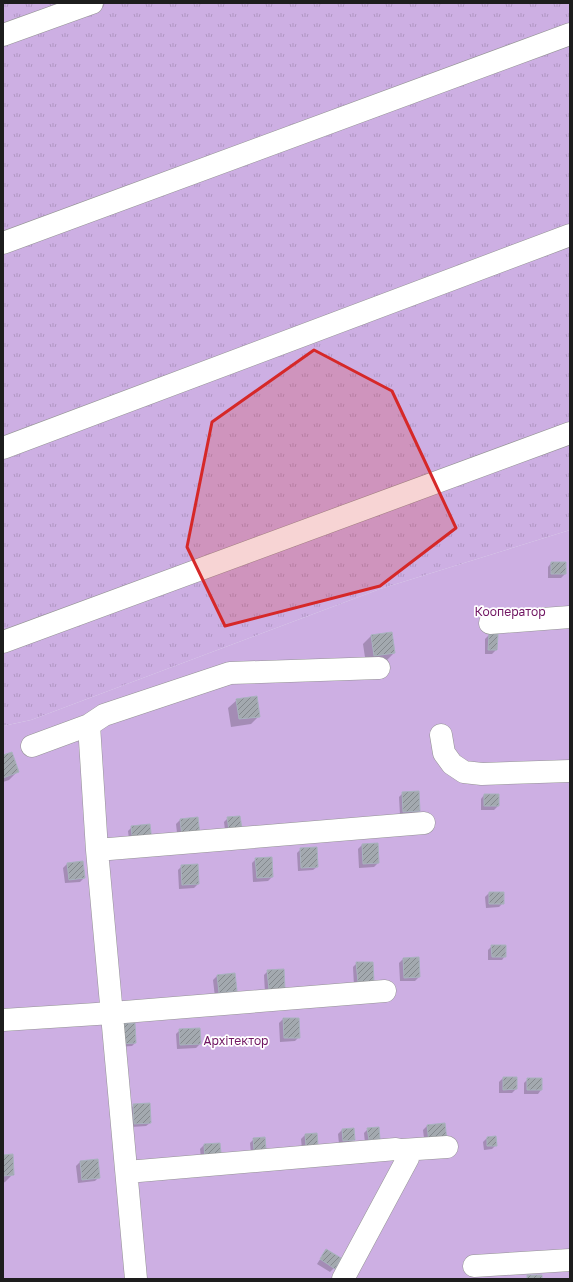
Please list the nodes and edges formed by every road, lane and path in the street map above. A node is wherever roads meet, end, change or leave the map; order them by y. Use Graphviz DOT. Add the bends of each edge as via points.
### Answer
graph roads {
  1 [pos="92,3"];
  2 [pos="570,34"];
  3 [pos="3,35"];
  4 [pos="570,235"];
  5 [pos="3,243"];
  6 [pos="570,433"];
  7 [pos="3,448"];
  8 [pos="570,617"];
  9 [pos="490,623"];
  10 [pos="3,642"];
  11 [pos="379,668"];
  12 [pos="89,725"];
  13 [pos="441,735"];
  14 [pos="32,746"];
  15 [pos="570,771"];
  16 [pos="424,823"];
  17 [pos="98,850"];
  18 [pos="385,991"];
  19 [pos="112,1013"];
  20 [pos="3,1020"];
  21 [pos="447,1147"];
  22 [pos="402,1150"];
  23 [pos="127,1172"];
  24 [pos="570,1260"];
  25 [pos="474,1266"];
  26 [pos="136,1279"];
  27 [pos="343,1279"];
  1 -- 3 [label="lane"];
  2 -- 5 [label="lane"];
  4 -- 7 [label="lane"];
  6 -- 10 [label="lane"];
  8 -- 9 [label="lane"];
  11 -- 12 [label="lane" via="230,673 104,715"];
  12 -- 14 [label="lane"];
  12 -- 17 [label="lane"];
  13 -- 15 [label="lane" via="444,753 452,764 464,772 482,774"];
  16 -- 17 [label="lane"];
  17 -- 19 [label="lane"];
  18 -- 19 [label="lane"];
  19 -- 20 [label="lane"];
  19 -- 23 [label="lane"];
  21 -- 22 [label="lane"];
  22 -- 23 [label="lane"];
  22 -- 27 [label="lane" via="408,1154 408,1158"];
  23 -- 26 [label="lane"];
  24 -- 25 [label="lane"];
}
